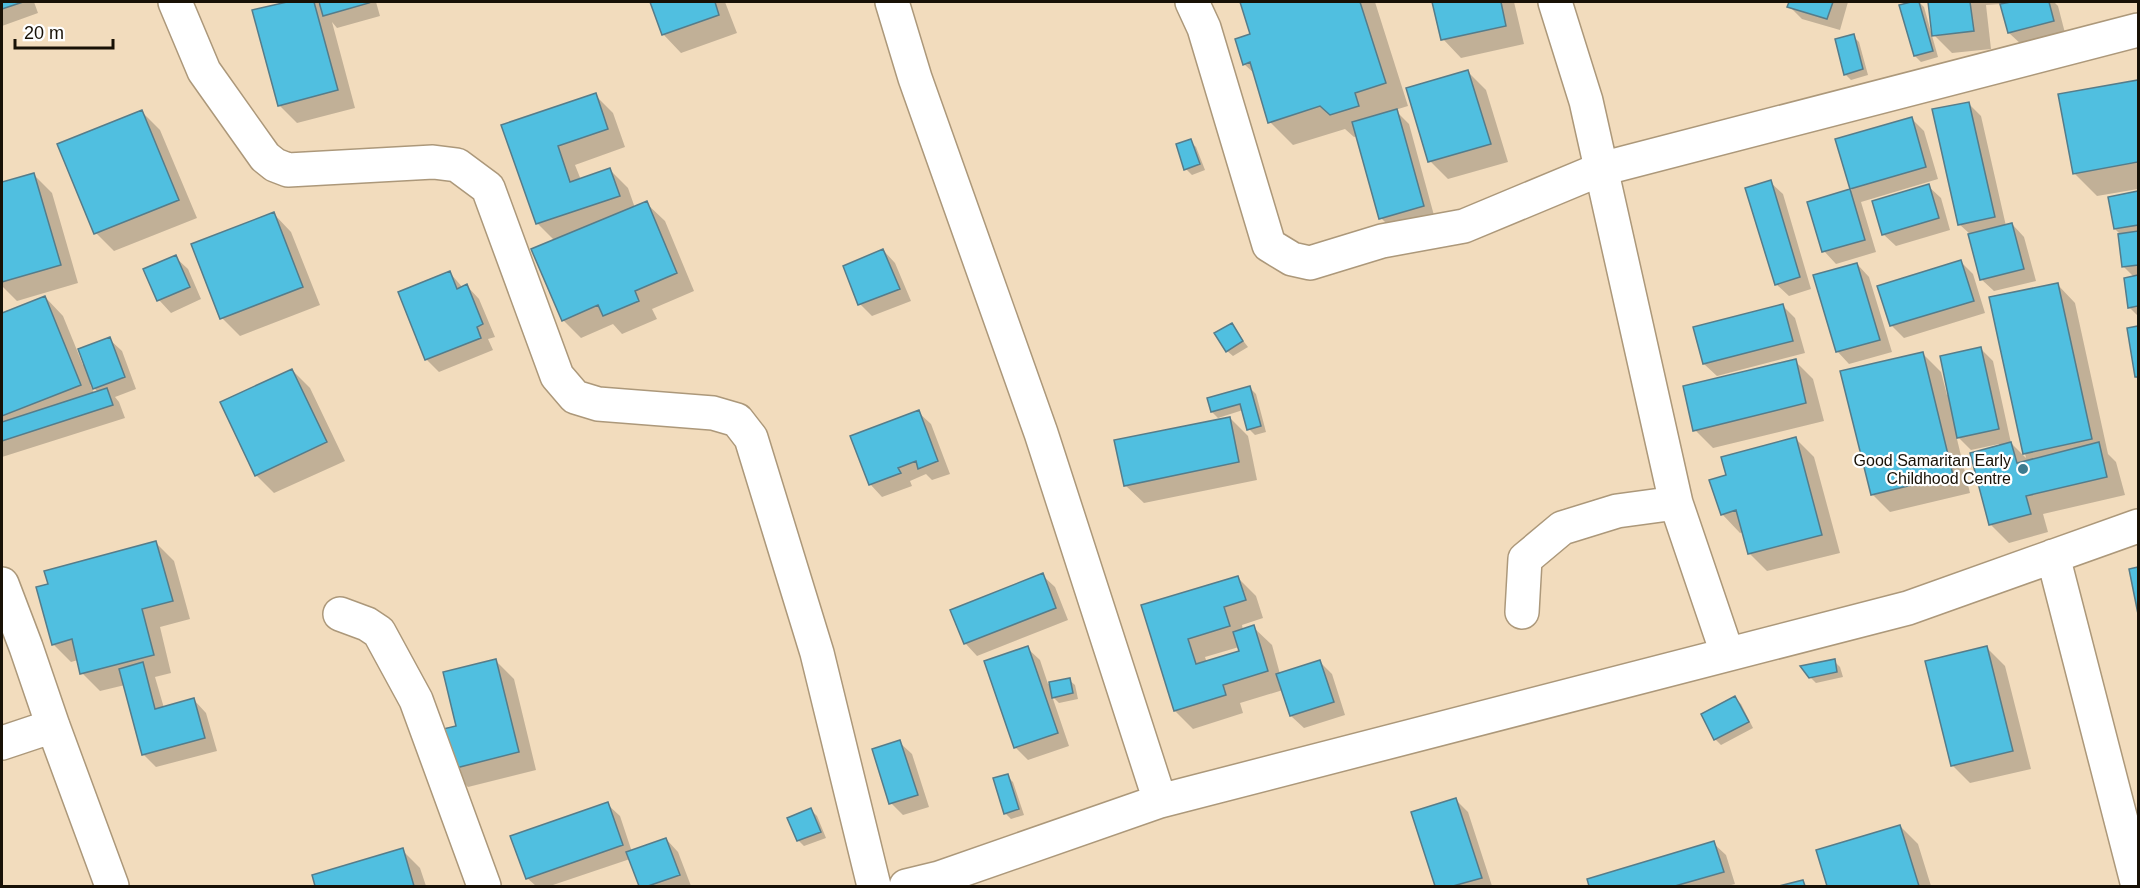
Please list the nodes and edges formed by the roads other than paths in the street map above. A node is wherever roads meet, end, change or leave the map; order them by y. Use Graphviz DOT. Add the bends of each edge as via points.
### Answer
graph roads {
  1 [pos="175,2"];
  2 [pos="892,2"];
  3 [pos="1192,2"];
  4 [pos="1555,2"];
  5 [pos="2139,30"];
  6 [pos="1601,168"];
  7 [pos="1676,503"];
  8 [pos="2139,526"];
  9 [pos="2053,556"];
  10 [pos="2,584"];
  11 [pos="1522,612"];
  12 [pos="340,614"];
  13 [pos="1727,653"];
  14 [pos="53,726"];
  15 [pos="2,743"];
  16 [pos="1160,801"];
  17 [pos="940,882"];
  18 [pos="112,886"];
  19 [pos="484,886"];
  20 [pos="874,886"];
  21 [pos="906,886"];
  22 [pos="2139,886"];
  1 -- 20 [label="street" via="204,71 265,157 275,165 288,170 433,162 458,165 488,188 557,376 575,397 598,404 712,413 737,420 751,438 817,653"];
  2 -- 16 [label="street" via="915,78 1041,433"];
  3 -- 6 [label="street" via="1204,28 1269,245 1293,259 1310,263 1382,241 1464,226"];
  4 -- 6 [label="street" via="1586,101"];
  5 -- 6 [label="street"];
  6 -- 7 [label="street"];
  7 -- 11 [label="street" via="1617,511 1562,528 1525,559"];
  7 -- 13 [label="street"];
  8 -- 9 [label="street"];
  9 -- 13 [label="street" via="1908,608"];
  9 -- 22 [label="street"];
  10 -- 14 [label="street"];
  12 -- 19 [label="street" via="379,633 416,700"];
  13 -- 16 [label="street"];
  14 -- 15 [label="street"];
  14 -- 18 [label="street"];
  16 -- 17 [label="street"];
  17 -- 21 [label="street"];
}
